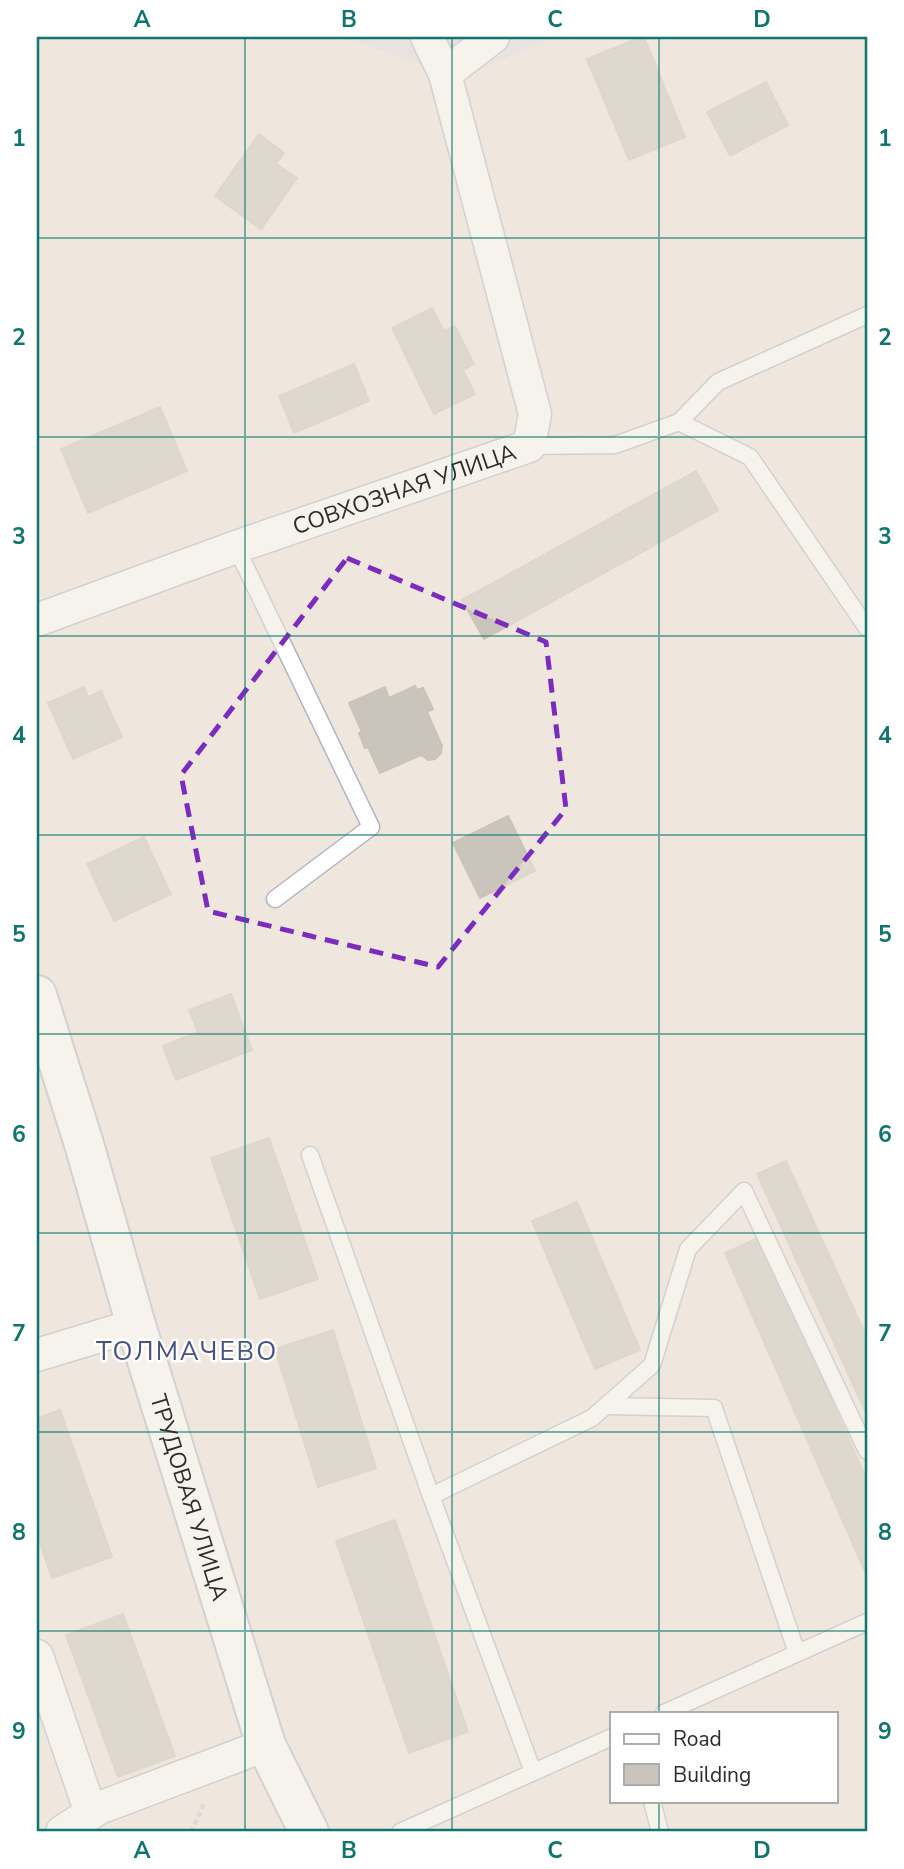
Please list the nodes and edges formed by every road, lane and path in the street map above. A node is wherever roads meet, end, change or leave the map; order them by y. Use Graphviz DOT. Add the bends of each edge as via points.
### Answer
graph roads {
  1 [pos="428,37"];
  2 [pos="493,37"];
  3 [pos="445,74"];
  4 [pos="867,315"];
  5 [pos="678,422"];
  6 [pos="529,446"];
  7 [pos="236,547"];
  8 [pos="37,621"];
  9 [pos="867,628"];
  10 [pos="275,899"];
  11 [pos="38,1000"];
  12 [pos="310,1155"];
  13 [pos="135,1325"];
  14 [pos="37,1354"];
  15 [pos="606,1405"];
  16 [pos="867,1451"];
  17 [pos="431,1496"];
  18 [pos="867,1622"];
  19 [pos="797,1653"];
  20 [pos="37,1656"];
  21 [pos="665,1712"];
  22 [pos="610,1738"];
  23 [pos="266,1745"];
  24 [pos="533,1772"];
  25 [pos="652,1802"];
  26 [pos="91,1813"];
  27 [pos="61,1832"];
  28 [pos="309,1832"];
  29 [pos="400,1832"];
  30 [pos="660,1832"];
  1 -- 3 [label="street, СОВХОЗНАЯ УЛИЦА"];
  2 -- 3 [label="street"];
  3 -- 6 [label="street, СОВХОЗНАЯ УЛИЦА" via="535,414"];
  4 -- 5 [label="lane" via="718,382"];
  5 -- 6 [label="lane" via="615,444"];
  5 -- 9 [label="lane" via="750,457"];
  6 -- 7 [label="street, СОВХОЗНАЯ УЛИЦА"];
  7 -- 8 [label="street, СОВХОЗНАЯ УЛИЦА"];
  7 -- 10 [label="lane" via="371,828"];
  11 -- 13 [label="street, ТРУДОВАЯ УЛИЦА"];
  12 -- 17 [label="lane"];
  13 -- 14 [label="street"];
  13 -- 23 [label="street, ТРУДОВАЯ УЛИЦА"];
  15 -- 16 [label="lane" via="652,1365 688,1249 744,1191"];
  15 -- 17 [label="lane" via="592,1418"];
  15 -- 19 [label="lane" via="714,1408"];
  17 -- 24 [label="lane"];
  18 -- 19 [label="lane"];
  19 -- 21 [label="lane"];
  20 -- 26 [label="street"];
  22 -- 24 [label="lane"];
  23 -- 26 [label="street"];
  23 -- 28 [label="street, ТРУДОВАЯ УЛИЦА"];
  24 -- 29 [label="lane"];
  25 -- 30 [label="lane"];
  26 -- 27 [label="street"];
}
